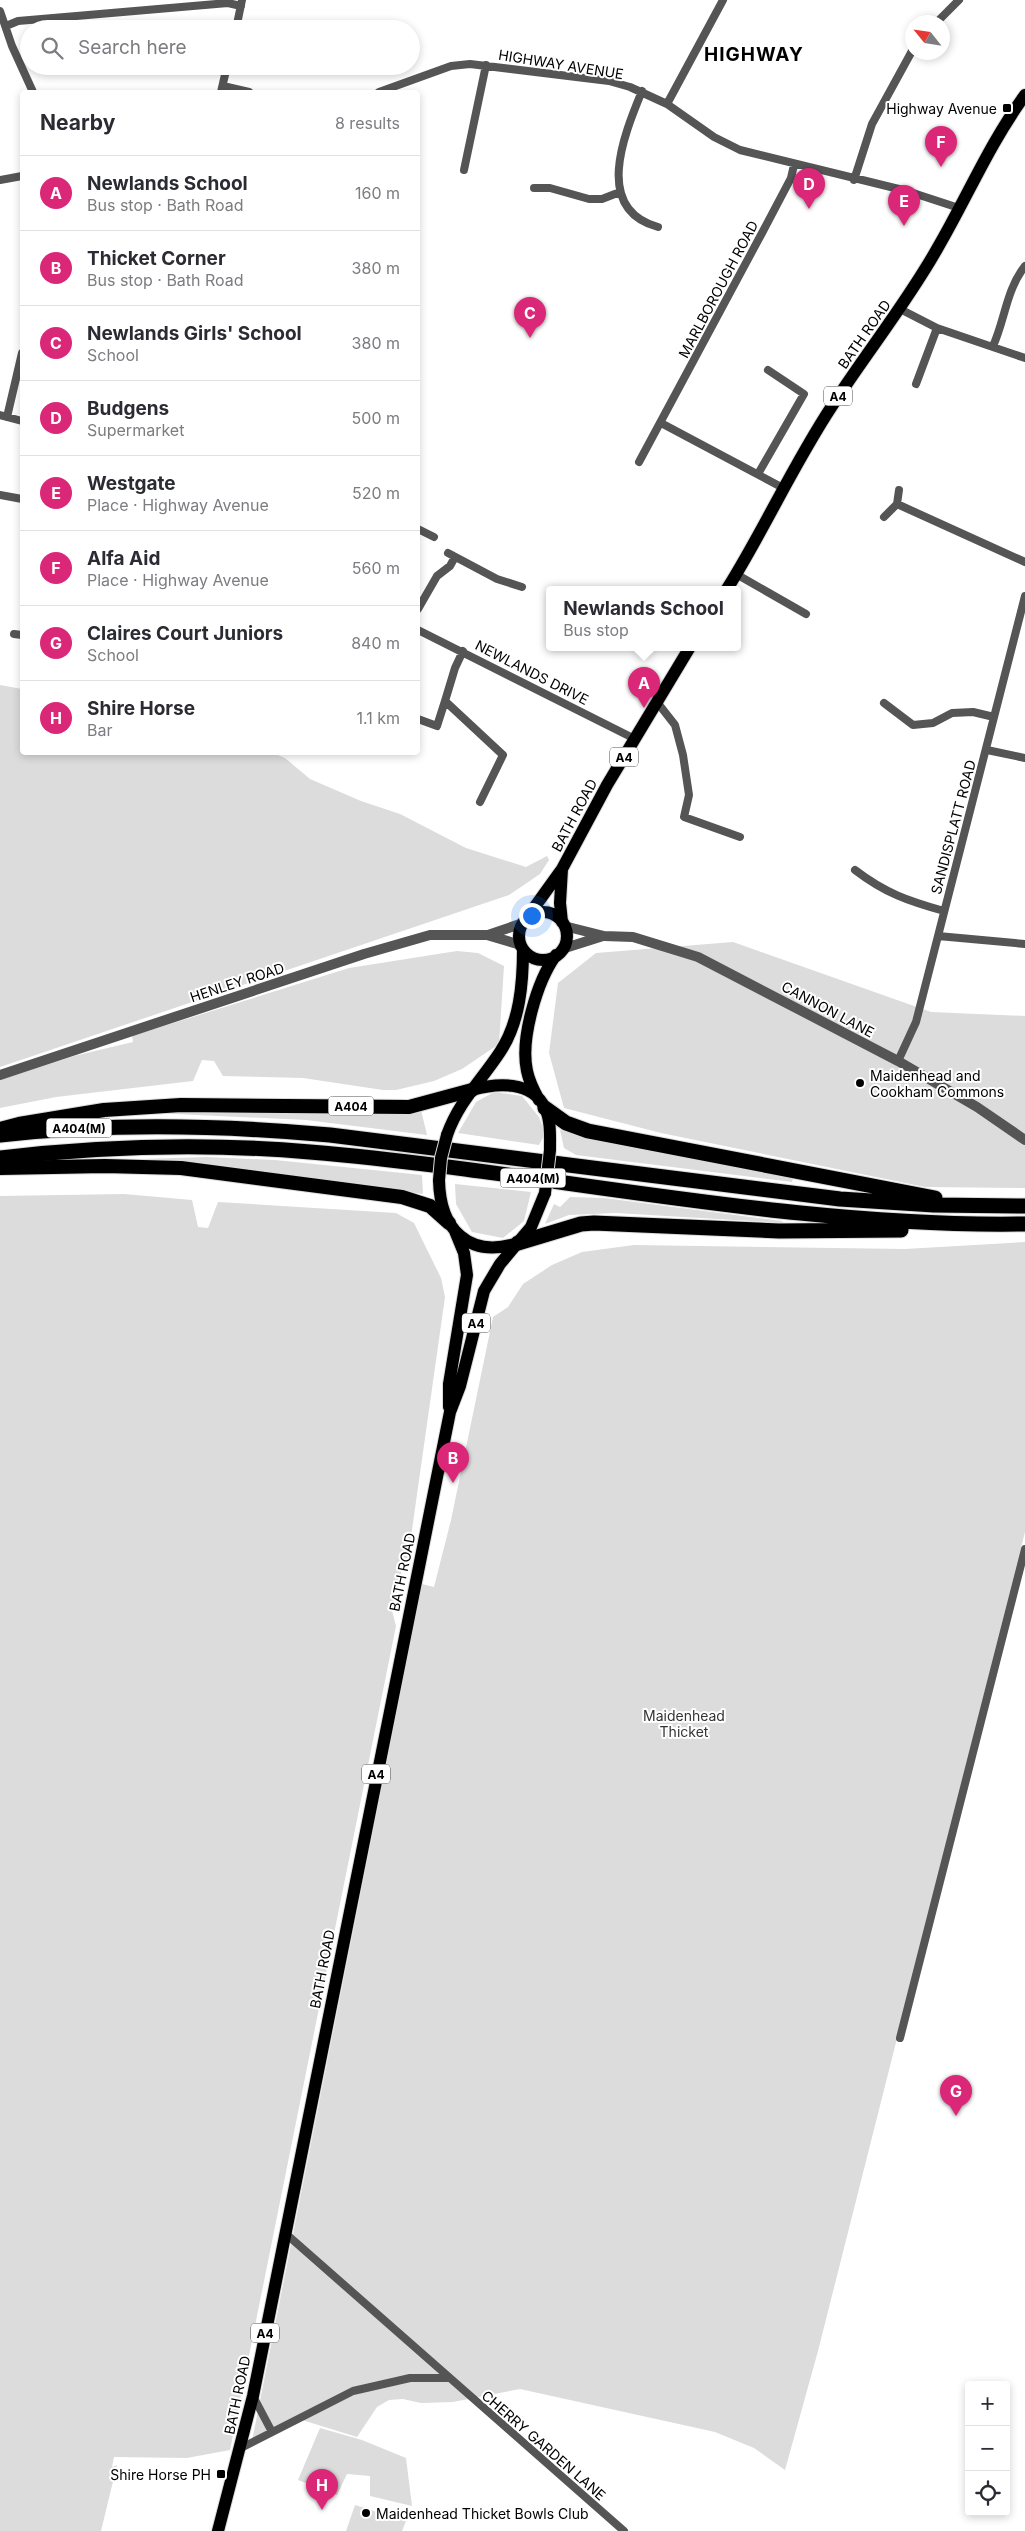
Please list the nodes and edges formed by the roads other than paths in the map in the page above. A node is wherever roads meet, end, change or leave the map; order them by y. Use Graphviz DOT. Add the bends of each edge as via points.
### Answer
graph roads {
  1 [pos="723,0"];
  2 [pos="959,0"];
  3 [pos="242,3"];
  4 [pos="0,11"];
  5 [pos="944,15"];
  6 [pos="41,20"];
  7 [pos="238,20"];
  8 [pos="20,22"];
  9 [pos="6,26"];
  10 [pos="20,60"];
  11 [pos="907,60"];
  12 [pos="486,65"];
  13 [pos="26,75"];
  14 [pos="225,75"];
  15 [pos="222,89"];
  16 [pos="32,90"];
  17 [pos="385,90"];
  18 [pos="642,91"];
  19 [pos="1025,95"];
  20 [pos="667,104"];
  21 [pos="794,165"];
  22 [pos="464,170"];
  23 [pos="20,176"];
  24 [pos="0,180"];
  25 [pos="854,180"];
  26 [pos="534,188"];
  27 [pos="620,192"];
  28 [pos="959,208"];
  29 [pos="658,227"];
  30 [pos="1025,266"];
  31 [pos="900,309"];
  32 [pos="937,328"];
  33 [pos="992,346"];
  34 [pos="1025,358"];
  35 [pos="20,361"];
  36 [pos="768,370"];
  37 [pos="916,384"];
  38 [pos="3,416"];
  39 [pos="20,420"];
  40 [pos="661,423"];
  41 [pos="640,462"];
  42 [pos="758,474"];
  43 [pos="785,489"];
  44 [pos="898,490"];
  45 [pos="0,495"];
  46 [pos="20,499"];
  47 [pos="897,504"];
  48 [pos="884,517"];
  49 [pos="420,530"];
  50 [pos="434,538"];
  51 [pos="1025,562"];
  52 [pos="736,574"];
  53 [pos="728,586"];
  54 [pos="522,587"];
  55 [pos="1025,596"];
  56 [pos="420,606"];
  57 [pos="806,614"];
  58 [pos="420,631"];
  59 [pos="463,651"];
  60 [pos="688,651"];
  61 [pos="445,701"];
  62 [pos="657,702"];
  63 [pos="884,703"];
  64 [pos="994,717"];
  65 [pos="420,720"];
  66 [pos="635,739"];
  67 [pos="987,750"];
  68 [pos="1025,758"];
  69 [pos="480,802"];
  70 [pos="740,837"];
  71 [pos="562,869"];
  72 [pos="855,870"];
  73 [pos="944,911"];
  74 [pos="524,921"];
  75 [pos="563,924"];
  76 [pos="487,935"];
  77 [pos="604,936"];
  78 [pos="938,936"];
  79 [pos="1025,944"];
  80 [pos="522,947"];
  81 [pos="559,952"];
  82 [pos="898,1061"];
  83 [pos="0,1075"];
  84 [pos="472,1090"];
  85 [pos="542,1104"];
  86 [pos="0,1129"];
  87 [pos="0,1135"];
  88 [pos="1025,1140"];
  89 [pos="0,1158"];
  90 [pos="0,1168"];
  91 [pos="971,1206"];
  92 [pos="1025,1206"];
  93 [pos="965,1224"];
  94 [pos="1025,1224"];
  95 [pos="452,1227"];
  96 [pos="518,1243"];
  97 [pos="450,1412"];
  98 [pos="1025,1549"];
  99 [pos="900,2038"];
  100 [pos="285,2233"];
  101 [pos="448,2378"];
  102 [pos="253,2396"];
  103 [pos="272,2432"];
  104 [pos="241,2448"];
  105 [pos="218,2531"];
  106 [pos="624,2531"];
  1 -- 20 [label="street"];
  2 -- 5 [label="street"];
  3 -- 6 [label="street"];
  3 -- 7 [label="street"];
  4 -- 9 [label="street"];
  8 -- 9 [label="street"];
  9 -- 10 [label="street"];
  11 -- 25 [label="street" via="872,124"];
  12 -- 17 [label="street, HIGHWAY AVENUE" via="451,66"];
  12 -- 18 [label="street, HIGHWAY AVENUE" via="609,81"];
  12 -- 22 [label="street"];
  13 -- 16 [label="street"];
  14 -- 15 [label="street"];
  18 -- 20 [label="street, HIGHWAY AVENUE"];
  18 -- 27 [label="street" via="620,157"];
  19 -- 28 [label="main road, BATH ROAD / A4" via="1002,126"];
  20 -- 21 [label="street, HIGHWAY AVENUE" via="714,137 740,150"];
  21 -- 25 [label="street, HIGHWAY AVENUE"];
  21 -- 40 [label="street, MARLBOROUGH ROAD" via="791,178"];
  23 -- 24 [label="street"];
  25 -- 28 [label="street, HIGHWAY AVENUE" via="907,191"];
  26 -- 27 [label="street" via="550,188 589,199 602,199"];
  27 -- 29 [label="street" via="630,212 642,222"];
  28 -- 31 [label="main road, BATH ROAD / A4"];
  30 -- 33 [label="street" via="1009,292 1000,331"];
  31 -- 32 [label="street"];
  31 -- 43 [label="main road, BATH ROAD / A4" via="831,406"];
  32 -- 33 [label="street"];
  32 -- 37 [label="street"];
  33 -- 34 [label="street"];
  35 -- 38 [label="street"];
  36 -- 42 [label="street" via="804,394"];
  38 -- 39 [label="street"];
  40 -- 41 [label="street, MARLBOROUGH ROAD"];
  40 -- 42 [label="street"];
  42 -- 43 [label="street"];
  43 -- 52 [label="main road, BATH ROAD / A4"];
  44 -- 47 [label="street"];
  45 -- 46 [label="street"];
  47 -- 48 [label="street"];
  47 -- 51 [label="street"];
  49 -- 50 [label="street"];
  52 -- 53 [label="main road, BATH ROAD / A4"];
  52 -- 57 [label="street"];
  54 -- 56 [label="street" via="497,579 452,555 450,566 437,576"];
  55 -- 64 [label="street, SANDISPLATT ROAD"];
  58 -- 59 [label="street, NEWLANDS DRIVE"];
  59 -- 61 [label="street"];
  59 -- 66 [label="street, NEWLANDS DRIVE"];
  60 -- 62 [label="main road, BATH ROAD / A4"];
  61 -- 65 [label="street" via="437,726"];
  61 -- 69 [label="street" via="503,755"];
  62 -- 66 [label="main road, BATH ROAD / A4"];
  62 -- 70 [label="street" via="675,724 689,795 684,817"];
  63 -- 64 [label="street" via="913,725 933,723 952,713 973,712"];
  64 -- 67 [label="street, SANDISPLATT ROAD"];
  66 -- 71 [label="main road, BATH ROAD / A4"];
  67 -- 68 [label="street"];
  67 -- 73 [label="street, SANDISPLATT ROAD"];
  71 -- 74 [label="main road, BATH ROAD / A4"];
  71 -- 75 [label="main road, BATH ROAD / A4" via="560,903"];
  72 -- 73 [label="street" via="878,888"];
  73 -- 78 [label="street, SANDISPLATT ROAD"];
  74 -- 75 [label="main road" via="538,912 547,912"];
  74 -- 76 [label="street, HENLEY ROAD"];
  74 -- 80 [label="main road" via="520,931"];
  75 -- 77 [label="street, CANNON LANE"];
  75 -- 81 [label="main road" via="566,938"];
  76 -- 80 [label="street, HENLEY ROAD"];
  76 -- 83 [label="street, HENLEY ROAD" via="430,935 374,951"];
  77 -- 81 [label="street, CANNON LANE"];
  77 -- 82 [label="street, CANNON LANE" via="633,937 698,957"];
  78 -- 79 [label="street"];
  78 -- 82 [label="street, SANDISPLATT ROAD" via="916,1022"];
  80 -- 81 [label="main road" via="535,958 546,959"];
  80 -- 84 [label="main road" via="523,984 510,1030 500,1052"];
  81 -- 85 [label="main road" via="541,980 526,1049 527,1071"];
  82 -- 88 [label="street, CANNON LANE" via="977,1107"];
  84 -- 85 [label="main road" via="489,1085 511,1085 526,1091"];
  84 -- 86 [label="highway, A404" via="409,1107 181,1105 104,1110"];
  84 -- 95 [label="main road, bridge" via="458,1109 441,1158 441,1200"];
  85 -- 91 [label="highway, A404(M)" via="566,1123 588,1131"];
  85 -- 96 [label="main road, bridge" via="550,1150 545,1193 535,1219"];
  87 -- 91 [label="highway, A404(M)" via="120,1126 262,1129 840,1199"];
  89 -- 93 [label="highway, A404(M)" via="135,1147 276,1149 457,1168 812,1214"];
  90 -- 95 [label="highway" via="105,1166 218,1172 402,1197 430,1206"];
  91 -- 92 [label="highway, A404(M)"];
  93 -- 94 [label="highway, A404(M)"];
  93 -- 96 [label="highway, A404(M)" via="848,1232 594,1223"];
  95 -- 96 [label="main road" via="468,1242 486,1248"];
  95 -- 97 [label="main road, BATH ROAD / A4" via="464,1253 467,1275 449,1384"];
  96 -- 97 [label="main road, BATH ROAD / A4" via="500,1264 484,1292 460,1386"];
  97 -- 100 [label="main road, BATH ROAD / A4"];
  98 -- 99 [label="street"];
  100 -- 101 [label="street, CHERRY GARDEN LANE"];
  100 -- 102 [label="main road, BATH ROAD / A4"];
  101 -- 103 [label="street" via="410,2378 353,2391"];
  101 -- 106 [label="street, CHERRY GARDEN LANE"];
  102 -- 103 [label="street"];
  102 -- 104 [label="main road, BATH ROAD / A4"];
  103 -- 104 [label="street"];
  104 -- 105 [label="main road, BATH ROAD / A4"];
}
